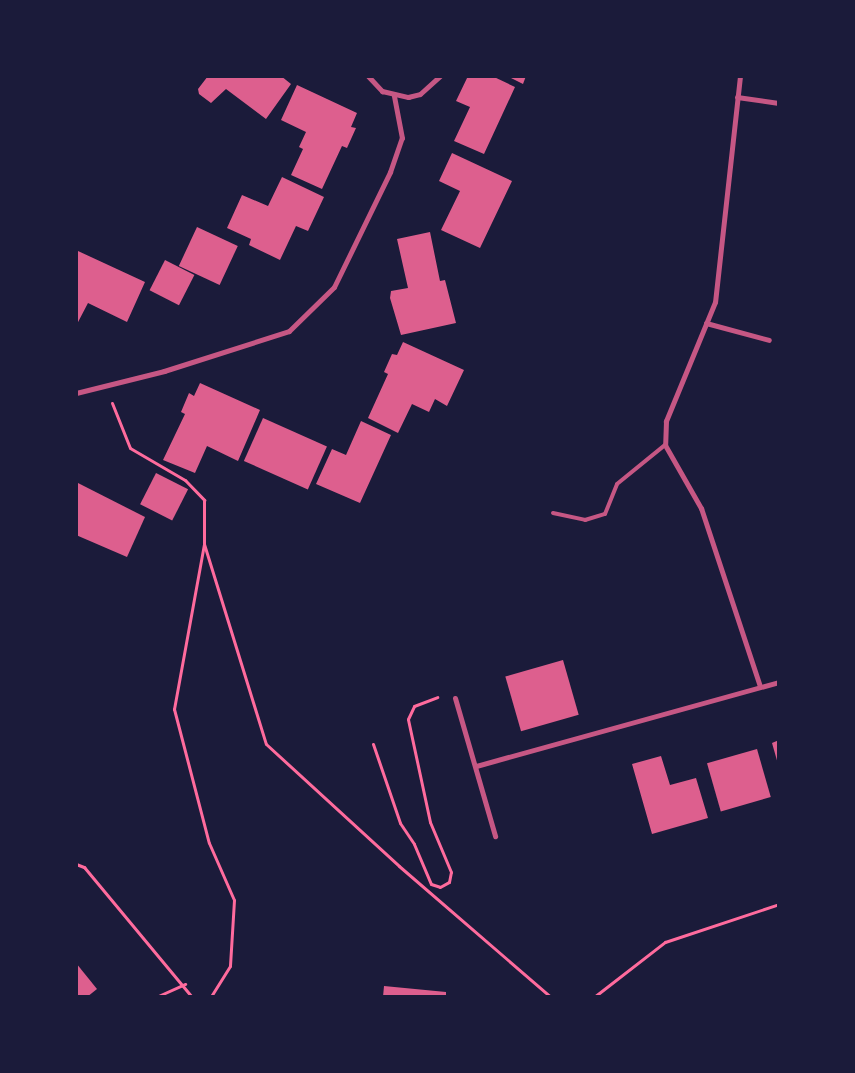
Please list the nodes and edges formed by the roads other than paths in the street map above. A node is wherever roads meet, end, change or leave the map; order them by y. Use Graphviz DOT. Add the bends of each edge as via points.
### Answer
graph roads {
  1 [pos="368,76"];
  2 [pos="440,76"];
  3 [pos="740,76"];
  4 [pos="394,96"];
  5 [pos="738,97"];
  6 [pos="779,103"];
  7 [pos="706,323"];
  8 [pos="769,340"];
  9 [pos="76,393"];
  10 [pos="665,445"];
  11 [pos="553,513"];
  12 [pos="779,682"];
  13 [pos="760,686"];
  14 [pos="455,698"];
  15 [pos="476,766"];
  16 [pos="495,836"];
  1 -- 4 [label="street" via="382,91"];
  2 -- 4 [label="street" via="420,94"];
  3 -- 5 [label="street"];
  4 -- 9 [label="street" via="402,138 390,172 334,287 290,332 164,371"];
  5 -- 6 [label="street"];
  5 -- 7 [label="street" via="714,302"];
  7 -- 8 [label="street"];
  7 -- 10 [label="street" via="666,421"];
  10 -- 11 [label="lane" via="617,484 605,514 585,520"];
  10 -- 13 [label="street" via="701,508"];
  12 -- 13 [label="street"];
  13 -- 15 [label="street"];
  14 -- 15 [label="street"];
  15 -- 16 [label="street"];
}
